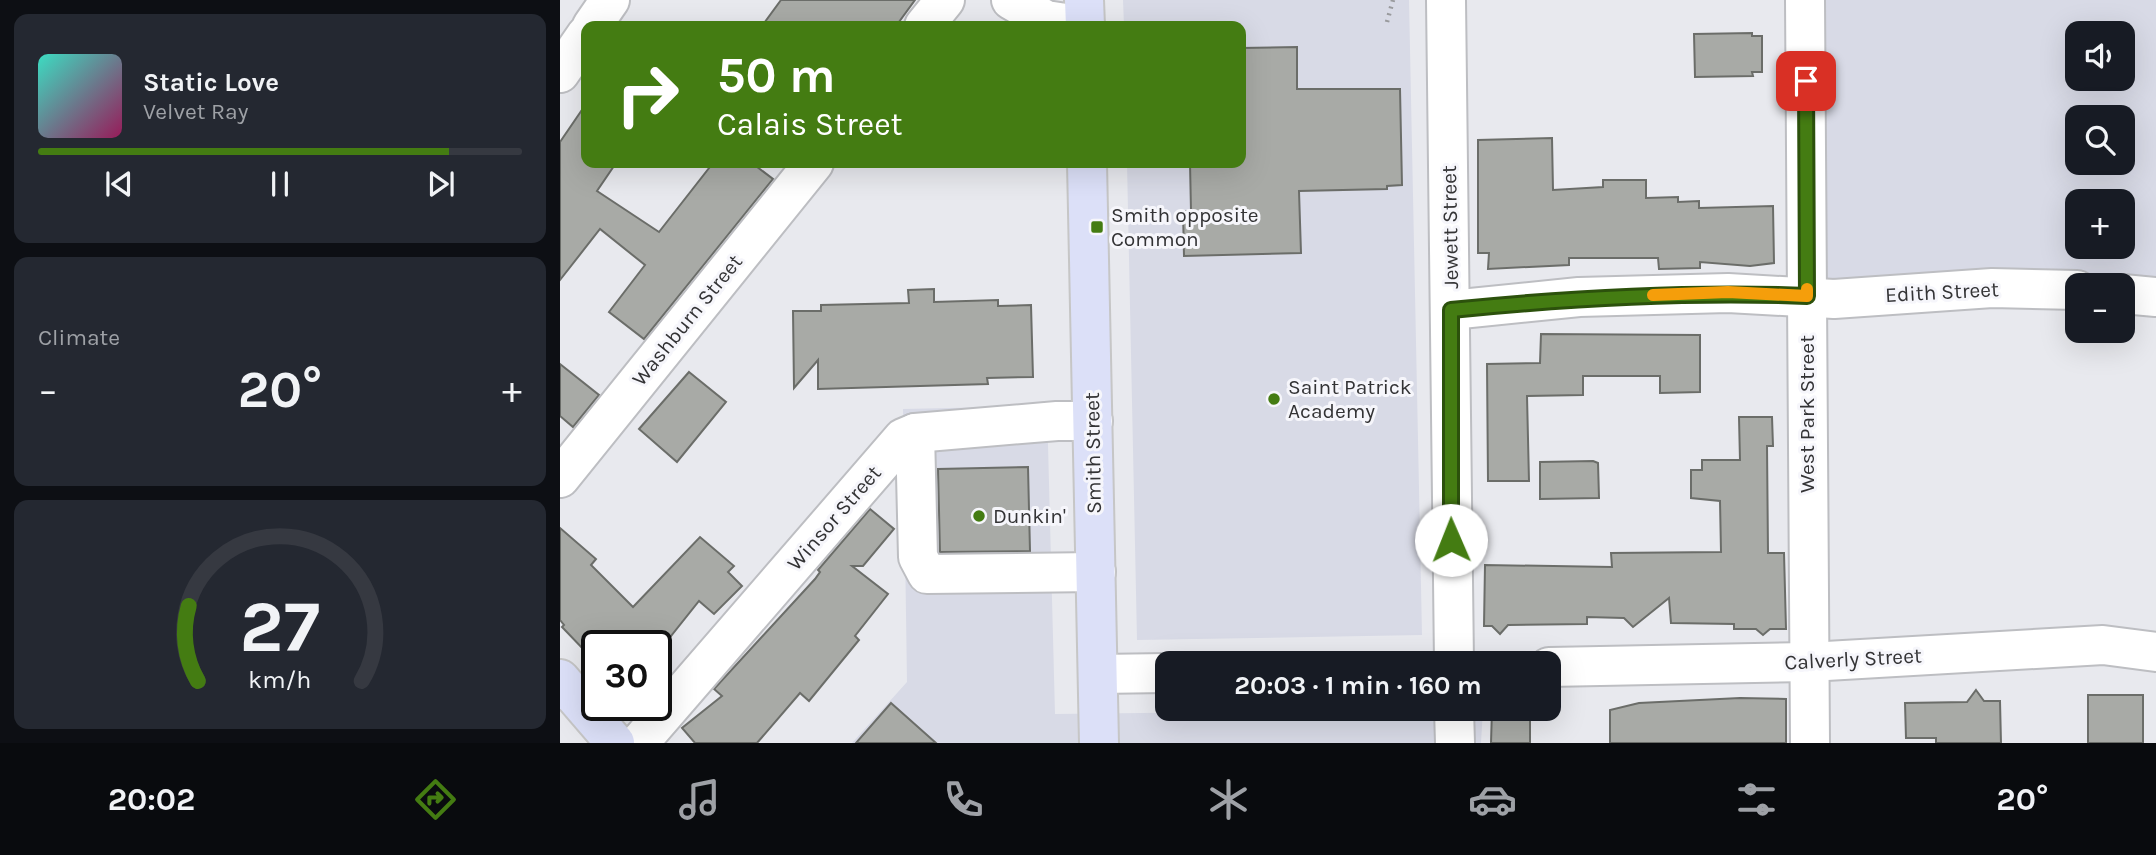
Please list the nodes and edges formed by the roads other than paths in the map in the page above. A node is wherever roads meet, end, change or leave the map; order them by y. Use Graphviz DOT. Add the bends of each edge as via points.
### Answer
graph roads {
  1 [pos="610,0"];
  2 [pos="945,0"];
  3 [pos="1011,0"];
  4 [pos="1084,0"];
  5 [pos="1446,0"];
  6 [pos="1805,0"];
  7 [pos="595,21"];
  8 [pos="928,21"];
  9 [pos="1052,21"];
  10 [pos="1085,21"];
  11 [pos="581,42"];
  12 [pos="560,73"];
  13 [pos="810,168"];
  14 [pos="1087,168"];
  15 [pos="2065,290"];
  16 [pos="2135,295"];
  17 [pos="1807,296"];
  18 [pos="2156,297"];
  19 [pos="1451,310"];
  20 [pos="1093,421"];
  21 [pos="915,433"];
  22 [pos="560,478"];
  23 [pos="1096,572"];
  24 [pos="1454,651"];
  25 [pos="2156,652"];
  26 [pos="1809,662"];
  27 [pos="1561,667"];
  28 [pos="1155,673"];
  29 [pos="1098,674"];
  30 [pos="560,679"];
  31 [pos="1454,721"];
  32 [pos="615,743"];
  33 [pos="639,743"];
  34 [pos="1099,743"];
  35 [pos="1455,743"];
  36 [pos="1810,743"];
  1 -- 7 [label="street"];
  2 -- 8 [label="street"];
  3 -- 9 [label="street"];
  4 -- 10 [label="main road"];
  5 -- 19 [label="street, Jewett Street"];
  6 -- 17 [label="street, West Park Street"];
  11 -- 12 [label="street"];
  13 -- 22 [label="street, Washburn Street"];
  14 -- 20 [label="main road, Smith Street"];
  15 -- 17 [label="street, Edith Street" via="1992,288 1834,299"];
  16 -- 18 [label="street"];
  17 -- 19 [label="street, Edith Street" via="1728,292 1579,297"];
  17 -- 26 [label="street, West Park Street"];
  19 -- 24 [label="street, Jewett Street"];
  20 -- 21 [label="street"];
  20 -- 23 [label="main road, Smith Street"];
  21 -- 23 [label="street" via="918,556 927,574"];
  21 -- 33 [label="street, Winsor Street" via="903,438"];
  23 -- 29 [label="main road, Smith Street"];
  25 -- 26 [label="street, Calverly Street" via="2103,645"];
  26 -- 27 [label="street, Calverly Street"];
  26 -- 36 [label="street, West Park Street"];
  28 -- 29 [label="street"];
  29 -- 34 [label="main road, Smith Street"];
  30 -- 32 [label="main road"];
  31 -- 35 [label="street"];
}
